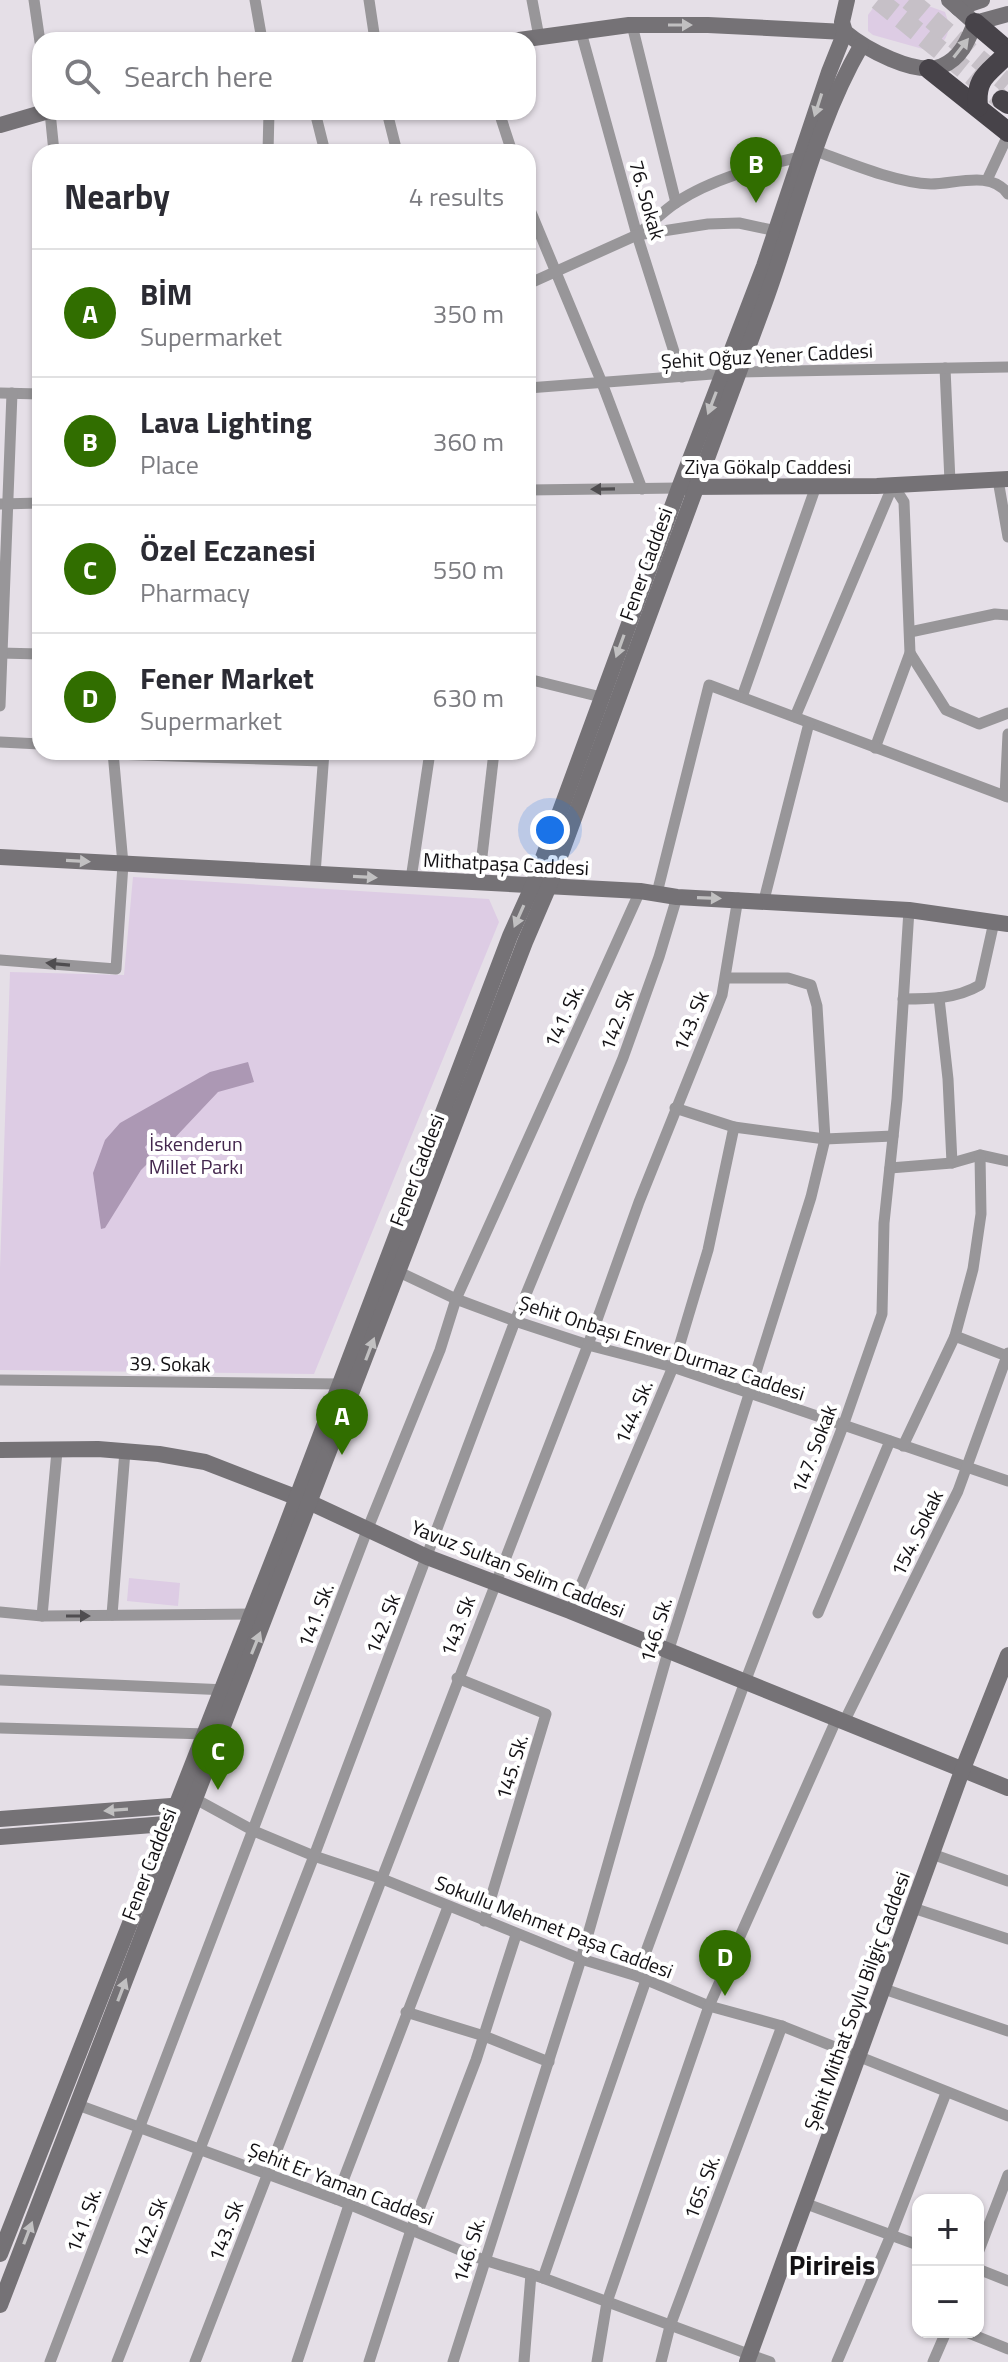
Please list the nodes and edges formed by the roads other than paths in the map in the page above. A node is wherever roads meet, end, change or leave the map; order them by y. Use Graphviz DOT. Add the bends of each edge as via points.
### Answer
graph roads {
  1 [pos="34,0"];
  2 [pos="255,0"];
  3 [pos="369,0"];
  4 [pos="532,0"];
  5 [pos="847,0"];
  6 [pos="982,0"];
  7 [pos="953,4"];
  8 [pos="1008,14"];
  9 [pos="975,23"];
  10 [pos="632,25"];
  11 [pos="39,32"];
  12 [pos="261,32"];
  13 [pos="374,32"];
  14 [pos="581,32"];
  15 [pos="845,32"];
  16 [pos="536,37"];
  17 [pos="539,37"];
  18 [pos="861,46"];
  19 [pos="1008,52"];
  20 [pos="929,69"];
  21 [pos="978,107"];
  22 [pos="32,116"];
  23 [pos="49,120"];
  24 [pos="269,120"];
  25 [pos="317,120"];
  26 [pos="389,120"];
  27 [pos="502,120"];
  28 [pos="0,125"];
  29 [pos="1008,133"];
  30 [pos="53,144"];
  31 [pos="268,144"];
  32 [pos="323,144"];
  33 [pos="395,144"];
  34 [pos="509,144"];
  35 [pos="808,154"];
  36 [pos="987,180"];
  37 [pos="1008,194"];
  38 [pos="676,203"];
  39 [pos="536,225"];
  40 [pos="776,231"];
  41 [pos="637,235"];
  42 [pos="555,272"];
  43 [pos="536,280"];
  44 [pos="1008,367"];
  45 [pos="945,368"];
  46 [pos="731,373"];
  47 [pos="682,377"];
  48 [pos="602,383"];
  49 [pos="536,387"];
  50 [pos="6,393"];
  51 [pos="32,394"];
  52 [pos="1003,479"];
  53 [pos="950,482"];
  54 [pos="893,485"];
  55 [pos="816,486"];
  56 [pos="687,487"];
  57 [pos="642,489"];
  58 [pos="536,490"];
  59 [pos="32,503"];
  60 [pos="3,504"];
  61 [pos="1008,537"];
  62 [pos="1008,615"];
  63 [pos="910,632"];
  64 [pos="1,653"];
  65 [pos="910,653"];
  66 [pos="32,654"];
  67 [pos="536,681"];
  68 [pos="601,697"];
  69 [pos="742,697"];
  70 [pos="0,706"];
  71 [pos="1008,713"];
  72 [pos="795,717"];
  73 [pos="809,723"];
  74 [pos="1008,734"];
  75 [pos="0,742"];
  76 [pos="32,744"];
  77 [pos="875,748"];
  78 [pos="114,760"];
  79 [pos="323,760"];
  80 [pos="429,760"];
  81 [pos="493,760"];
  82 [pos="1006,796"];
  83 [pos="0,857"];
  84 [pos="123,864"];
  85 [pos="315,874"];
  86 [pos="411,879"];
  87 [pos="479,882"];
  88 [pos="541,886"];
  89 [pos="649,892"];
  90 [pos="677,897"];
  91 [pos="738,898"];
  92 [pos="764,900"];
  93 [pos="909,910"];
  94 [pos="1001,923"];
  95 [pos="0,960"];
  96 [pos="726,978"];
  97 [pos="939,998"];
  98 [pos="903,999"];
  99 [pos="675,1108"];
  100 [pos="734,1127"];
  101 [pos="893,1136"];
  102 [pos="825,1139"];
  103 [pos="980,1155"];
  104 [pos="1008,1161"];
  105 [pos="952,1163"];
  106 [pos="890,1168"];
  107 [pos="399,1272"];
  108 [pos="456,1299"];
  109 [pos="515,1321"];
  110 [pos="955,1336"];
  111 [pos="588,1345"];
  112 [pos="1008,1355"];
  113 [pos="673,1367"];
  114 [pos="0,1380"];
  115 [pos="340,1384"];
  116 [pos="748,1394"];
  117 [pos="843,1426"];
  118 [pos="890,1441"];
  119 [pos="903,1446"];
  120 [pos="0,1450"];
  121 [pos="57,1451"];
  122 [pos="125,1451"];
  123 [pos="965,1467"];
  124 [pos="1008,1481"];
  125 [pos="304,1500"];
  126 [pos="368,1528"];
  127 [pos="427,1557"];
  128 [pos="494,1583"];
  129 [pos="570,1611"];
  130 [pos="0,1612"];
  131 [pos="269,1612"];
  132 [pos="818,1613"];
  133 [pos="251,1614"];
  134 [pos="112,1615"];
  135 [pos="42,1616"];
  136 [pos="668,1652"];
  137 [pos="1008,1655"];
  138 [pos="457,1678"];
  139 [pos="0,1680"];
  140 [pos="745,1682"];
  141 [pos="239,1687"];
  142 [pos="221,1691"];
  143 [pos="1001,1691"];
  144 [pos="841,1720"];
  145 [pos="0,1728"];
  146 [pos="213,1734"];
  147 [pos="962,1771"];
  148 [pos="1008,1788"];
  149 [pos="187,1805"];
  150 [pos="0,1819"];
  151 [pos="169,1824"];
  152 [pos="254,1831"];
  153 [pos="0,1837"];
  154 [pos="932,1854"];
  155 [pos="314,1856"];
  156 [pos="380,1878"];
  157 [pos="1008,1881"];
  158 [pos="448,1907"];
  159 [pos="913,1908"];
  160 [pos="484,1921"];
  161 [pos="516,1935"];
  162 [pos="1008,1939"];
  163 [pos="581,1959"];
  164 [pos="641,1978"];
  165 [pos="884,1989"];
  166 [pos="709,2006"];
  167 [pos="406,2012"];
  168 [pos="782,2026"];
  169 [pos="1008,2031"];
  170 [pos="484,2036"];
  171 [pos="858,2057"];
  172 [pos="549,2062"];
  173 [pos="946,2093"];
  174 [pos="78,2105"];
  175 [pos="1008,2116"];
  176 [pos="138,2127"];
  177 [pos="199,2150"];
  178 [pos="267,2173"];
  179 [pos="1008,2175"];
  180 [pos="336,2199"];
  181 [pos="804,2203"];
  182 [pos="349,2205"];
  183 [pos="411,2230"];
  184 [pos="891,2235"];
  185 [pos="984,2237"];
  186 [pos="912,2243"];
  187 [pos="0,2254"];
  188 [pos="484,2260"];
  189 [pos="984,2271"];
  190 [pos="537,2276"];
  191 [pos="1008,2281"];
  192 [pos="607,2302"];
  193 [pos="0,2305"];
  194 [pos="670,2326"];
  195 [pos="943,2338"];
  196 [pos="981,2338"];
  197 [pos="1008,2349"];
  198 [pos="748,2358"];
  199 [pos="50,2362"];
  200 [pos="117,2362"];
  201 [pos="195,2362"];
  202 [pos="297,2362"];
  203 [pos="369,2362"];
  204 [pos="453,2362"];
  205 [pos="524,2362"];
  206 [pos="597,2362"];
  207 [pos="661,2362"];
  208 [pos="770,2362"];
  209 [pos="837,2362"];
  210 [pos="933,2362"];
  1 -- 11 [label="street"];
  2 -- 12 [label="street"];
  3 -- 13 [label="street"];
  4 -- 17 [label="street"];
  5 -- 15 [label="main road, Fener Caddesi"];
  6 -- 7 [label="main road"];
  7 -- 9 [label="main road"];
  8 -- 9 [label="main road"];
  9 -- 19 [label="highway"];
  20 -- 9 [label="main road, one-way" via="953,58 967,44"];
  10 -- 14 [label="main road"];
  10 -- 15 [label="main road, one-way"];
  10 -- 38 [label="street"];
  14 -- 17 [label="main road"];
  14 -- 41 [label="street, 76. Sokak"];
  15 -- 18 [label="main road"];
  15 -- 35 [label="main road, Fener Caddesi, one-way"];
  16 -- 17 [label="main road"];
  18 -- 20 [label="main road"];
  18 -- 35 [label="main road, Fener Caddesi"];
  19 -- 21 [label="highway" via="976,89"];
  20 -- 21 [label="highway"];
  21 -- 29 [label="highway"];
  22 -- 28 [label="main road"];
  23 -- 30 [label="street"];
  24 -- 31 [label="street"];
  25 -- 32 [label="street"];
  26 -- 33 [label="street"];
  27 -- 34 [label="street"];
  29 -- 36 [label="street"];
  35 -- 36 [label="street" via="929,184"];
  35 -- 38 [label="street" via="772,163"];
  35 -- 40 [label="main road, Fener Caddesi"];
  35 -- 46 [label="main road, Fener Caddesi" via="777,270"];
  36 -- 37 [label="street"];
  38 -- 41 [label="street"];
  39 -- 42 [label="street"];
  40 -- 41 [label="street" via="739,223"];
  40 -- 46 [label="main road, Fener Caddesi"];
  41 -- 42 [label="street"];
  41 -- 47 [label="street, 76. Sokak"];
  42 -- 43 [label="street"];
  42 -- 48 [label="street"];
  44 -- 45 [label="street, Şehit Oğuz Yener Caddesi"];
  45 -- 46 [label="street, Şehit Oğuz Yener Caddesi"];
  45 -- 53 [label="street"];
  46 -- 47 [label="street, Şehit Oğuz Yener Caddesi"];
  46 -- 56 [label="main road, Fener Caddesi"];
  47 -- 48 [label="street, Şehit Oğuz Yener Caddesi"];
  48 -- 49 [label="street, Şehit Oğuz Yener Caddesi"];
  48 -- 57 [label="street"];
  50 -- 51 [label="street"];
  50 -- 60 [label="street"];
  52 -- 53 [label="main road, Ziya Gökalp Caddesi"];
  52 -- 61 [label="street"];
  53 -- 54 [label="main road, Ziya Gökalp Caddesi"];
  54 -- 55 [label="main road, Ziya Gökalp Caddesi"];
  54 -- 63 [label="street" via="904,502"];
  54 -- 72 [label="street"];
  55 -- 56 [label="main road, Ziya Gökalp Caddesi"];
  55 -- 69 [label="street"];
  56 -- 57 [label="street, Ziya Gökalp Caddesi"];
  56 -- 68 [label="main road, Fener Caddesi, one-way"];
  56 -- 88 [label="main road, Fener Caddesi"];
  57 -- 58 [label="street, Ziya Gökalp Caddesi, one-way"];
  59 -- 60 [label="street"];
  60 -- 64 [label="street"];
  62 -- 63 [label="street"];
  63 -- 65 [label="street"];
  64 -- 66 [label="street"];
  64 -- 70 [label="street"];
  65 -- 71 [label="street" via="946,710 979,724"];
  65 -- 77 [label="street"];
  67 -- 68 [label="street"];
  68 -- 88 [label="main road, Fener Caddesi"];
  69 -- 72 [label="street"];
  69 -- 89 [label="street, 141. Sk." via="709,685"];
  72 -- 73 [label="street"];
  73 -- 77 [label="street"];
  73 -- 92 [label="street"];
  74 -- 82 [label="street"];
  75 -- 76 [label="street"];
  77 -- 82 [label="street"];
  78 -- 84 [label="street"];
  79 -- 85 [label="street"];
  80 -- 86 [label="street"];
  81 -- 87 [label="street"];
  83 -- 84 [label="main road, Mithatpaşa Caddesi, one-way"];
  84 -- 85 [label="main road, Mithatpaşa Caddesi"];
  84 -- 95 [label="street, one-way" via="116,969"];
  85 -- 86 [label="main road, Mithatpaşa Caddesi, one-way"];
  86 -- 87 [label="main road, Mithatpaşa Caddesi"];
  87 -- 88 [label="main road, Mithatpaşa Caddesi"];
  88 -- 89 [label="main road, Mithatpaşa Caddesi"];
  88 -- 107 [label="main road, Fener Caddesi" via="525,942"];
  88 -- 115 [label="main road, Fener Caddesi, one-way" via="510,936"];
  89 -- 90 [label="main road, Mithatpaşa Caddesi"];
  89 -- 108 [label="street, 141. Sk."];
  90 -- 91 [label="main road, Mithatpaşa Caddesi, one-way"];
  90 -- 109 [label="street, 142. Sk" via="623,1058"];
  91 -- 92 [label="main road, Mithatpaşa Caddesi"];
  91 -- 96 [label="street, 143. Sk"];
  92 -- 93 [label="main road, Mithatpaşa Caddesi"];
  93 -- 94 [label="main road, Mithatpaşa Caddesi"];
  93 -- 98 [label="street, 147. Sokak"];
  94 -- 97 [label="street" via="980,985"];
  96 -- 99 [label="street, 143. Sk"];
  96 -- 102 [label="street, 146. Sk." via="788,978 811,985 817,1006"];
  97 -- 98 [label="street"];
  97 -- 105 [label="street"];
  98 -- 101 [label="street, 147. Sokak"];
  99 -- 100 [label="street"];
  99 -- 111 [label="street, 143. Sk"];
  100 -- 102 [label="street"];
  100 -- 113 [label="street, 144. Sk." via="708,1250"];
  101 -- 102 [label="street"];
  101 -- 106 [label="street, 147. Sokak"];
  102 -- 116 [label="street, 146. Sk."];
  103 -- 104 [label="street"];
  103 -- 105 [label="street"];
  103 -- 110 [label="street" via="977,1253"];
  105 -- 106 [label="street"];
  106 -- 117 [label="street, 147. Sokak" via="882,1314"];
  107 -- 108 [label="street, Şehit Onbaşı Enver Durmaz Caddesi"];
  125 -- 107 [label="main road, Fener Caddesi, one-way"];
  108 -- 109 [label="street, Şehit Onbaşı Enver Durmaz Caddesi"];
  108 -- 126 [label="street, 141. Sk."];
  109 -- 111 [label="street, Şehit Onbaşı Enver Durmaz Caddesi"];
  109 -- 127 [label="street, 142. Sk"];
  110 -- 112 [label="street"];
  110 -- 119 [label="street"];
  111 -- 113 [label="street, Şehit Onbaşı Enver Durmaz Caddesi"];
  111 -- 128 [label="street, 143. Sk"];
  112 -- 123 [label="street, 154. Sokak"];
  113 -- 116 [label="street, Şehit Onbaşı Enver Durmaz Caddesi"];
  113 -- 129 [label="street, 144. Sk."];
  114 -- 115 [label="street, 39. Sokak"];
  115 -- 125 [label="main road, Fener Caddesi"];
  116 -- 117 [label="street, Şehit Onbaşı Enver Durmaz Caddesi"];
  116 -- 136 [label="street, 146. Sk."];
  117 -- 118 [label="street, Şehit Onbaşı Enver Durmaz Caddesi"];
  117 -- 140 [label="street, 147. Sokak"];
  118 -- 119 [label="street, Şehit Onbaşı Enver Durmaz Caddesi"];
  118 -- 132 [label="street"];
  119 -- 123 [label="street, Şehit Onbaşı Enver Durmaz Caddesi"];
  120 -- 121 [label="main road, Yavuz Sultan Selim Caddesi"];
  121 -- 122 [label="main road, Yavuz Sultan Selim Caddesi"];
  121 -- 135 [label="street"];
  122 -- 125 [label="main road, Yavuz Sultan Selim Caddesi" via="205,1462"];
  122 -- 134 [label="street"];
  123 -- 124 [label="street, Şehit Onbaşı Enver Durmaz Caddesi"];
  123 -- 144 [label="street, 154. Sokak" via="958,1491"];
  125 -- 126 [label="main road, Yavuz Sultan Selim Caddesi"];
  125 -- 131 [label="main road, Fener Caddesi"];
  125 -- 133 [label="main road, Fener Caddesi"];
  126 -- 127 [label="main road, Yavuz Sultan Selim Caddesi"];
  126 -- 152 [label="street, 141. Sk."];
  127 -- 128 [label="main road, Yavuz Sultan Selim Caddesi"];
  127 -- 155 [label="street, 142. Sk"];
  128 -- 129 [label="main road, Yavuz Sultan Selim Caddesi"];
  128 -- 138 [label="street, 143. Sk"];
  129 -- 136 [label="main road, Yavuz Sultan Selim Caddesi"];
  130 -- 135 [label="street"];
  131 -- 133 [label="street"];
  141 -- 131 [label="main road, Fener Caddesi, one-way"];
  133 -- 134 [label="street"];
  133 -- 142 [label="main road, Fener Caddesi"];
  135 -- 134 [label="street, one-way"];
  136 -- 140 [label="main road, Yavuz Sultan Selim Caddesi"];
  136 -- 163 [label="street, 146. Sk."];
  137 -- 143 [label="main road, Şehit Mithat Soylu Bilgiç Caddesi"];
  138 -- 156 [label="street, 143. Sk"];
  138 -- 160 [label="street, 145. Sk." via="546,1714"];
  139 -- 142 [label="street"];
  140 -- 144 [label="main road, Yavuz Sultan Selim Caddesi"];
  140 -- 164 [label="street, 147. Sokak"];
  141 -- 142 [label="street"];
  141 -- 146 [label="main road, Fener Caddesi"];
  142 -- 146 [label="main road, Fener Caddesi"];
  143 -- 147 [label="main road, Şehit Mithat Soylu Bilgiç Caddesi"];
  144 -- 147 [label="main road, Yavuz Sultan Selim Caddesi"];
  144 -- 166 [label="street, 154. Sokak"];
  145 -- 146 [label="street"];
  146 -- 149 [label="main road, Fener Caddesi"];
  147 -- 148 [label="main road, Yavuz Sultan Selim Caddesi"];
  147 -- 154 [label="main road, Şehit Mithat Soylu Bilgiç Caddesi"];
  149 -- 150 [label="main road, one-way"];
  149 -- 151 [label="main road"];
  149 -- 152 [label="street, Sokullu Mehmet Paşa Caddesi"];
  174 -- 149 [label="main road, Fener Caddesi, one-way"];
  151 -- 153 [label="main road"];
  151 -- 187 [label="main road, Fener Caddesi"];
  152 -- 155 [label="street, Sokullu Mehmet Paşa Caddesi"];
  152 -- 176 [label="street, 141. Sk."];
  154 -- 157 [label="street"];
  154 -- 159 [label="main road, Şehit Mithat Soylu Bilgiç Caddesi"];
  155 -- 156 [label="street, Sokullu Mehmet Paşa Caddesi"];
  155 -- 177 [label="street, 142. Sk"];
  156 -- 158 [label="street, Sokullu Mehmet Paşa Caddesi"];
  156 -- 178 [label="street, 143. Sk"];
  158 -- 160 [label="street, Sokullu Mehmet Paşa Caddesi"];
  158 -- 167 [label="street"];
  159 -- 162 [label="street"];
  159 -- 165 [label="main road, Şehit Mithat Soylu Bilgiç Caddesi"];
  160 -- 161 [label="street, Sokullu Mehmet Paşa Caddesi"];
  161 -- 163 [label="street, Sokullu Mehmet Paşa Caddesi"];
  161 -- 170 [label="street"];
  163 -- 164 [label="street, Sokullu Mehmet Paşa Caddesi"];
  163 -- 172 [label="street, 146. Sk."];
  164 -- 166 [label="street, Sokullu Mehmet Paşa Caddesi"];
  164 -- 190 [label="street, 147. Sokak"];
  165 -- 169 [label="street"];
  165 -- 171 [label="main road, Şehit Mithat Soylu Bilgiç Caddesi"];
  166 -- 168 [label="street, Sokullu Mehmet Paşa Caddesi"];
  166 -- 192 [label="street, 154. Sokak"];
  167 -- 170 [label="street"];
  167 -- 180 [label="street"];
  168 -- 171 [label="street, Sokullu Mehmet Paşa Caddesi"];
  168 -- 194 [label="street, 165. Sk."];
  170 -- 172 [label="street"];
  170 -- 183 [label="street"];
  171 -- 173 [label="street, Sokullu Mehmet Paşa Caddesi"];
  171 -- 181 [label="main road, Şehit Mithat Soylu Bilgiç Caddesi"];
  172 -- 188 [label="street, 146. Sk."];
  173 -- 175 [label="street, Sokullu Mehmet Paşa Caddesi"];
  173 -- 184 [label="street"];
  174 -- 176 [label="street, Şehit Er Yaman Caddesi"];
  193 -- 174 [label="main road, Fener Caddesi, one-way"];
  176 -- 177 [label="street, Şehit Er Yaman Caddesi"];
  176 -- 199 [label="street, 141. Sk."];
  177 -- 178 [label="street, Şehit Er Yaman Caddesi"];
  177 -- 200 [label="street, 142. Sk"];
  178 -- 180 [label="street, Şehit Er Yaman Caddesi"];
  178 -- 201 [label="street, 143. Sk"];
  179 -- 185 [label="street"];
  180 -- 182 [label="street, Şehit Er Yaman Caddesi"];
  181 -- 184 [label="street"];
  181 -- 198 [label="main road, Şehit Mithat Soylu Bilgiç Caddesi"];
  182 -- 183 [label="street, Şehit Er Yaman Caddesi"];
  182 -- 202 [label="street"];
  183 -- 188 [label="street, Şehit Er Yaman Caddesi"];
  183 -- 203 [label="street"];
  184 -- 186 [label="street"];
  184 -- 209 [label="street"];
  188 -- 190 [label="street, Şehit Er Yaman Caddesi"];
  188 -- 204 [label="street, 146. Sk."];
  189 -- 191 [label="street"];
  190 -- 192 [label="street, Şehit Er Yaman Caddesi"];
  190 -- 205 [label="street, 147. Sokak"];
  192 -- 194 [label="street, Şehit Er Yaman Caddesi"];
  192 -- 206 [label="street"];
  194 -- 198 [label="street, Şehit Er Yaman Caddesi"];
  194 -- 207 [label="street, 165. Sk."];
  195 -- 210 [label="street"];
  196 -- 197 [label="street"];
  198 -- 208 [label="street, Şehit Er Yaman Caddesi"];
}
